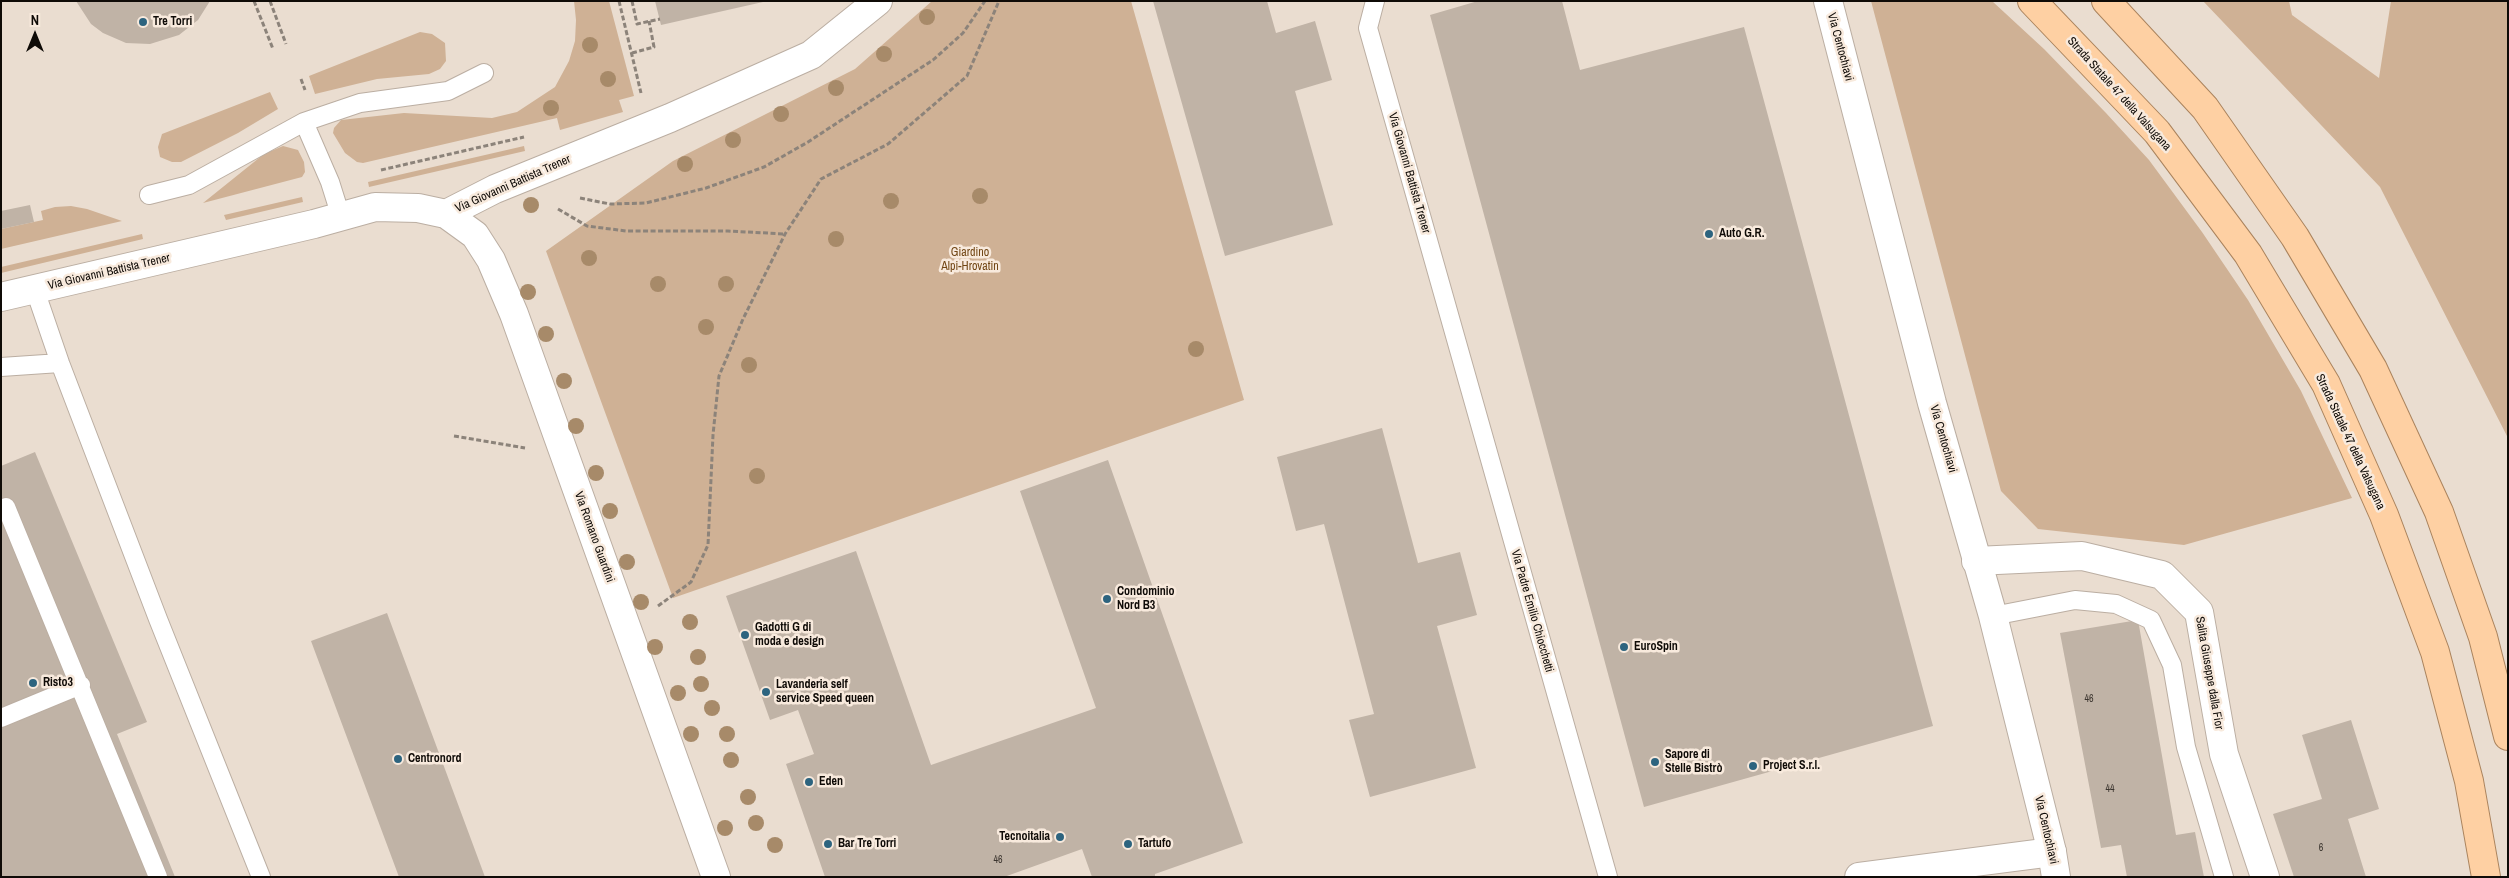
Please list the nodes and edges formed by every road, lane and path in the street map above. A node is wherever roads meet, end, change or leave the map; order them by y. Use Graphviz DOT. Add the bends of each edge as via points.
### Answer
graph roads {
  1 [pos="254,1"];
  2 [pos="270,1"];
  3 [pos="619,1"];
  4 [pos="632,1"];
  5 [pos="878,1"];
  6 [pos="985,1"];
  7 [pos="999,1"];
  8 [pos="1375,1"];
  9 [pos="1828,1"];
  10 [pos="2032,1"];
  11 [pos="2106,1"];
  12 [pos="660,18"];
  13 [pos="649,21"];
  14 [pos="286,44"];
  15 [pos="273,49"];
  16 [pos="632,53"];
  17 [pos="484,73"];
  18 [pos="301,79"];
  19 [pos="308,96"];
  20 [pos="304,122"];
  21 [pos="650,125"];
  22 [pos="149,195"];
  23 [pos="580,198"];
  24 [pos="558,209"];
  25 [pos="446,214"];
  26 [pos="341,217"];
  27 [pos="785,234"];
  28 [pos="35,290"];
  29 [pos="1,297"];
  30 [pos="1457,345"];
  31 [pos="60,363"];
  32 [pos="1,367"];
  33 [pos="454,436"];
  34 [pos="533,449"];
  35 [pos="1,508"];
  36 [pos="1976,561"];
  37 [pos="658,606"];
  38 [pos="1993,616"];
  39 [pos="81,685"];
  40 [pos="1,718"];
  41 [pos="2508,736"];
  42 [pos="2054,864"];
  43 [pos="158,877"];
  44 [pos="261,877"];
  45 [pos="716,877"];
  46 [pos="1608,877"];
  47 [pos="1859,877"];
  48 [pos="2224,877"];
  49 [pos="2265,877"];
  50 [pos="2486,877"];
  1 -- 15 [label="path"];
  2 -- 14 [label="path"];
  3 -- 16 [label="path"];
  4 -- 13 [label="path" via="638,24"];
  5 -- 21 [label="street, Via Giovanni Battista Trener" via="811,55"];
  6 -- 23 [label="path" via="963,33 933,60 808,142 764,166 706,188 646,203 610,204"];
  7 -- 27 [label="path" via="967,76 888,144 821,179"];
  8 -- 30 [label="lane, Via Giovanni Battista Trener" via="1368,28"];
  9 -- 36 [label="street, Via Centochiavi"];
  10 -- 50 [label="highway, Strada Statale 47 della Valsugana" via="2157,132 2248,254 2326,384 2384,515 2435,652 2469,780"];
  11 -- 41 [label="highway" via="2204,108 2295,238 2373,369 2439,512 2483,637"];
  12 -- 13 [label="path"];
  13 -- 16 [label="path" via="654,47"];
  16 -- 21 [label="path"];
  17 -- 20 [label="lane" via="448,91 360,103"];
  18 -- 19 [label="path"];
  20 -- 22 [label="lane" via="189,185"];
  20 -- 26 [label="lane"];
  21 -- 25 [label="street, Via Giovanni Battista Trener" via="495,189"];
  24 -- 27 [label="path" via="587,226 626,232"];
  25 -- 26 [label="street, Via Giovanni Battista Trener" via="418,208 375,207"];
  25 -- 45 [label="street, Via Romano Guardini" via="475,236 491,260 510,306"];
  26 -- 28 [label="street, Via Giovanni Battista Trener"];
  27 -- 37 [label="path" via="743,319 720,376 713,435 708,546 691,582"];
  28 -- 29 [label="street, Via Giovanni Battista Trener"];
  28 -- 31 [label="lane"];
  30 -- 46 [label="lane, Via Padre Emilio Chiocchetti"];
  31 -- 32 [label="lane"];
  31 -- 44 [label="lane"];
  33 -- 34 [label="path"];
  35 -- 39 [label="lane" via="6,507"];
  36 -- 38 [label="street, Via Centochiavi"];
  36 -- 49 [label="street, Salita Giuseppe dalla Fior" via="2082,556 2162,575 2199,612 2224,754"];
  38 -- 42 [label="street, Via Centochiavi"];
  38 -- 48 [label="lane" via="2075,600 2116,604 2150,620 2172,665 2186,747"];
  39 -- 40 [label="lane"];
  39 -- 43 [label="lane"];
  42 -- 47 [label="street"];
}
